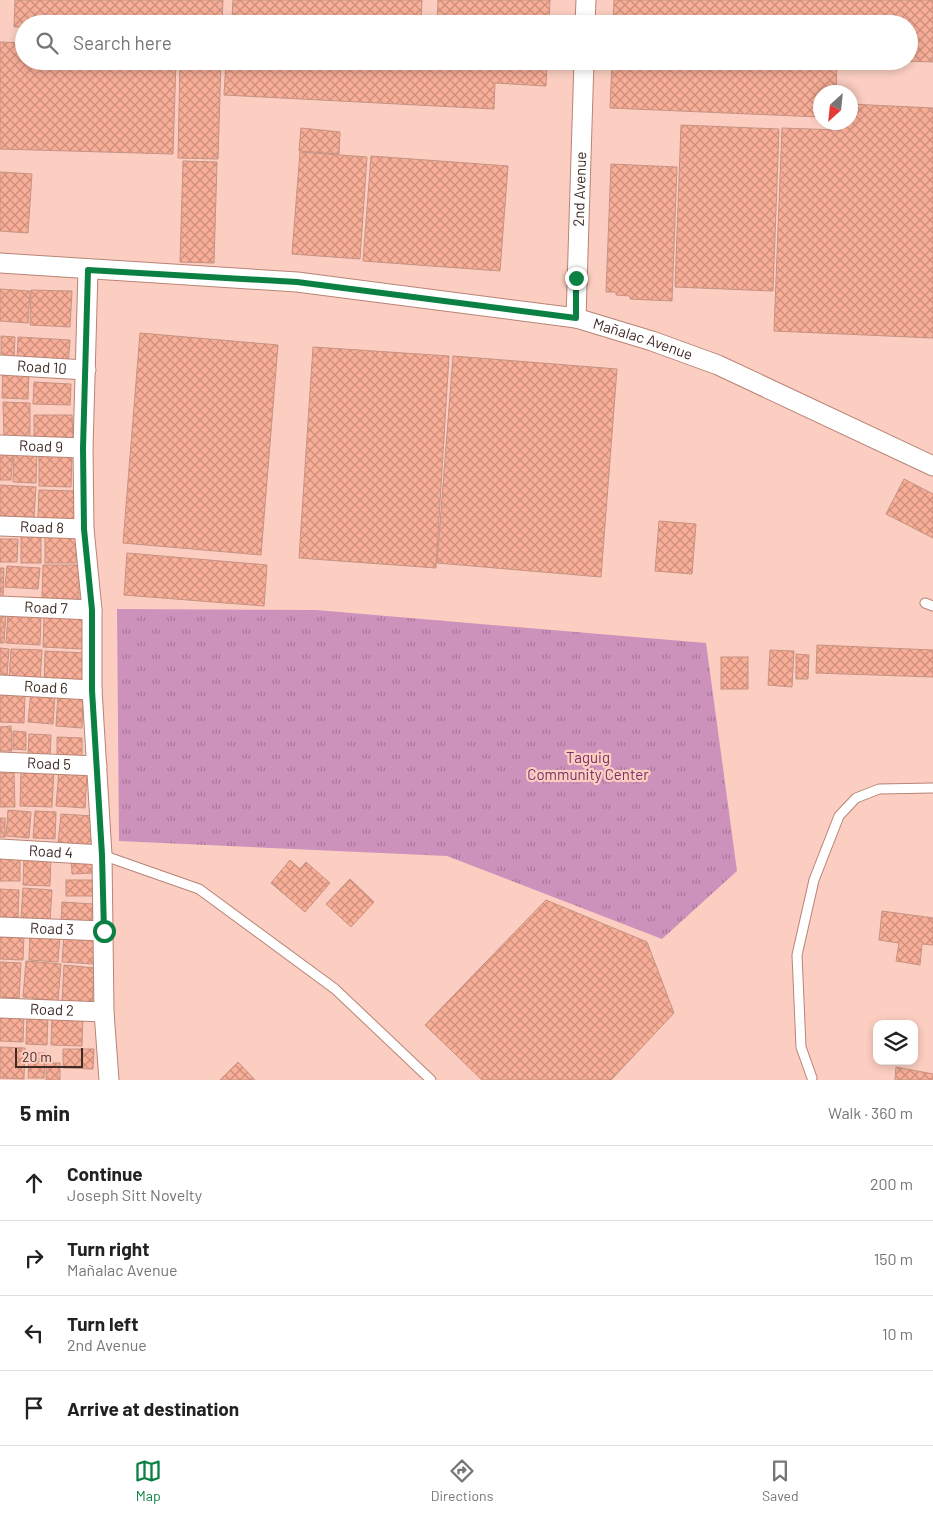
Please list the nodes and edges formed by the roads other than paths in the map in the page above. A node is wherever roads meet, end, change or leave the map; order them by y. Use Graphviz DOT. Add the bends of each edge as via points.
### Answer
graph roads {
  1 [pos="586,0"];
  2 [pos="585,15"];
  3 [pos="584,70"];
  4 [pos="0,263"];
  5 [pos="88,270"];
  6 [pos="576,318"];
  7 [pos="0,365"];
  8 [pos="86,370"];
  9 [pos="0,445"];
  10 [pos="83,448"];
  11 [pos="933,466"];
  12 [pos="0,526"];
  13 [pos="84,529"];
  14 [pos="0,606"];
  15 [pos="92,610"];
  16 [pos="0,685"];
  17 [pos="92,690"];
  18 [pos="0,762"];
  19 [pos="97,766"];
  20 [pos="933,788"];
  21 [pos="0,849"];
  22 [pos="102,855"];
  23 [pos="0,928"];
  24 [pos="104,931"];
  25 [pos="0,1008"];
  26 [pos="104,1012"];
  27 [pos="812,1078"];
  28 [pos="109,1080"];
  29 [pos="431,1080"];
  1 -- 2 [label="street"];
  3 -- 6 [label="street, 2nd Avenue"];
  4 -- 5 [label="street, Mañalac Avenue"];
  5 -- 6 [label="street, Mañalac Avenue" via="297,282"];
  5 -- 8 [label="street"];
  6 -- 11 [label="street, Mañalac Avenue" via="718,365"];
  7 -- 8 [label="street, Road 10"];
  8 -- 10 [label="street"];
  9 -- 10 [label="street, Road 9"];
  10 -- 13 [label="street"];
  12 -- 13 [label="street, Road 8"];
  13 -- 15 [label="street"];
  14 -- 15 [label="street, Road 7"];
  15 -- 17 [label="street"];
  16 -- 17 [label="street, Road 6"];
  17 -- 19 [label="street"];
  18 -- 19 [label="street, Road 5"];
  19 -- 22 [label="street"];
  20 -- 27 [label="lane" via="879,788 856,798 839,816 814,880 797,955 801,1047"];
  21 -- 22 [label="street, Road 4"];
  22 -- 24 [label="street"];
  22 -- 29 [label="lane" via="198,889 335,989"];
  23 -- 24 [label="street, Road 3"];
  24 -- 26 [label="street"];
  25 -- 26 [label="street, Road 2"];
  26 -- 28 [label="street"];
}
